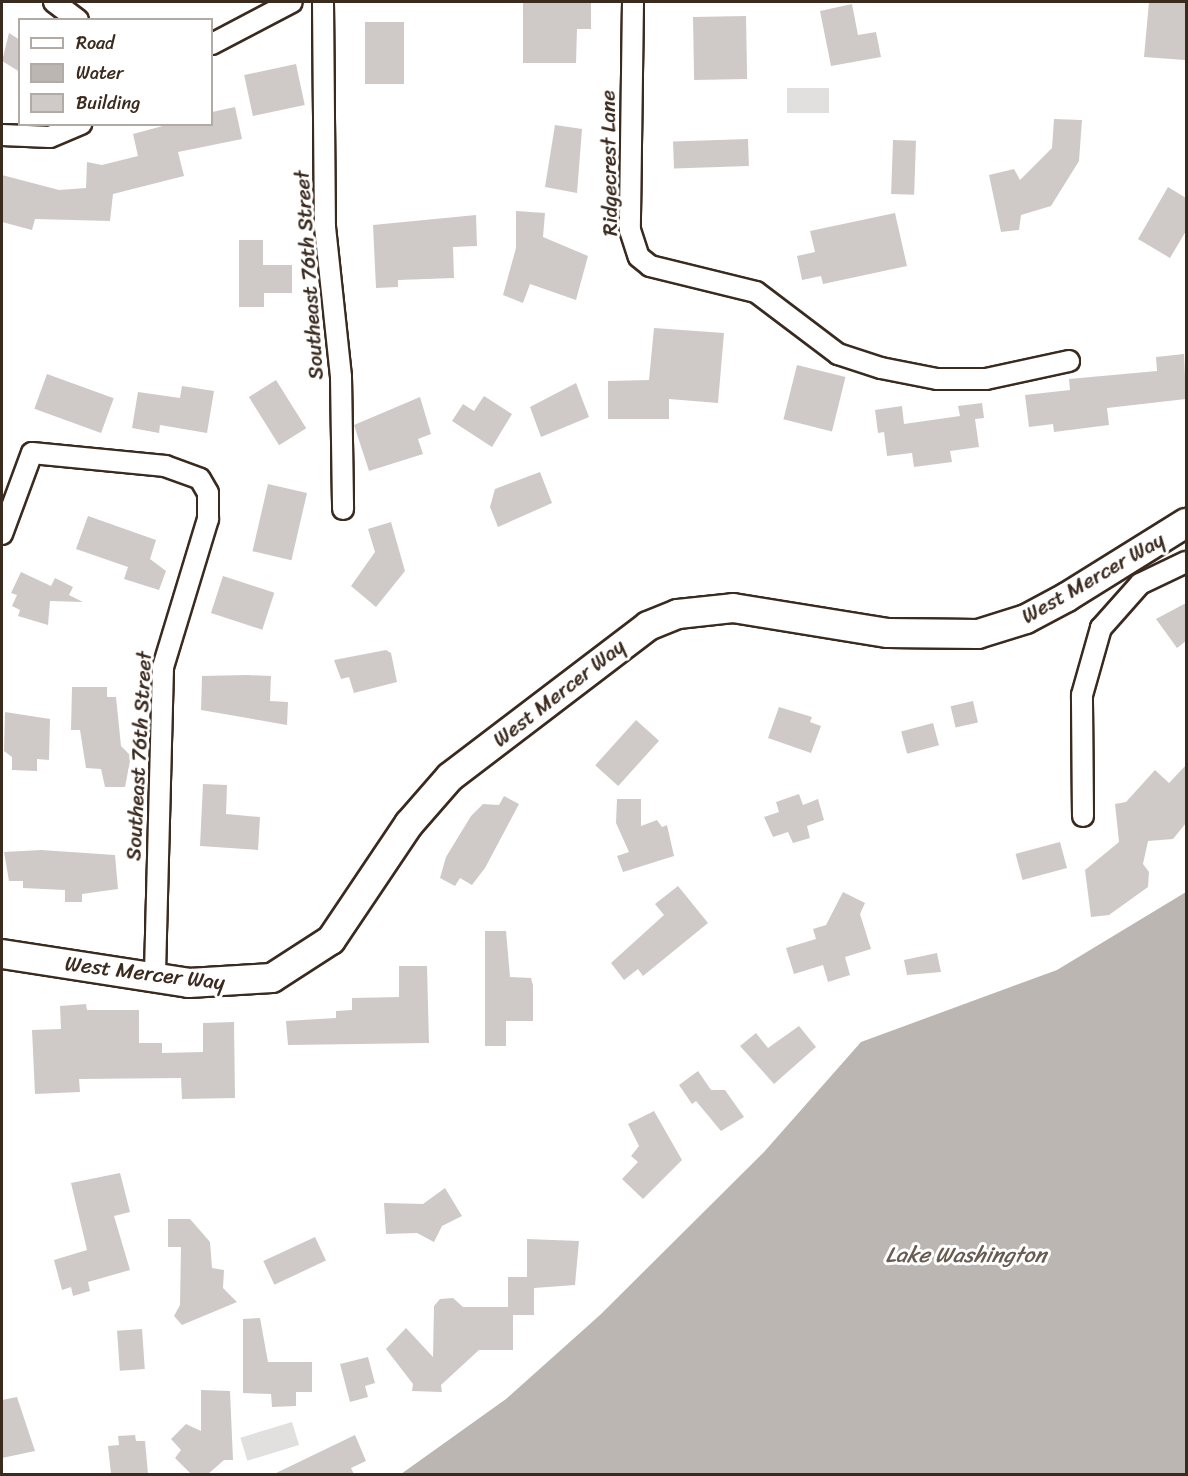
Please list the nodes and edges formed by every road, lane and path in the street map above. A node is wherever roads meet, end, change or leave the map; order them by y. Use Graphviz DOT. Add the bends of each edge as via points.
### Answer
graph roads {
  1 [pos="54,2"];
  2 [pos="292,2"];
  3 [pos="323,2"];
  4 [pos="633,2"];
  5 [pos="75,18"];
  6 [pos="213,43"];
  7 [pos="76,126"];
  8 [pos="2,135"];
  9 [pos="1069,361"];
  10 [pos="343,509"];
  11 [pos="1186,523"];
  12 [pos="2,534"];
  13 [pos="1186,562"];
  14 [pos="1133,573"];
  15 [pos="1083,816"];
  16 [pos="2,954"];
  17 [pos="155,978"];
  1 -- 5 [label="street"];
  2 -- 6 [label="street"];
  3 -- 10 [label="street, Southeast 76th Street" via="325,227 341,376"];
  4 -- 9 [label="street, Ridgecrest Lane" via="630,230 639,257 650,266 756,292 838,354 900,372 986,378"];
  7 -- 8 [label="street" via="50,137"];
  11 -- 14 [label="street, West Mercer Way"];
  12 -- 17 [label="street, Southeast 76th Street" via="32,453 165,466 200,479 208,493 208,519 163,667"];
  13 -- 14 [label="street"];
  14 -- 15 [label="street" via="1101,628 1088,664 1081,726"];
  14 -- 17 [label="street, West Mercer Way" via="1026,619 978,634 888,633 733,608 678,614 648,627 430,796 350,919 291,971 250,982"];
  16 -- 17 [label="street, West Mercer Way"];
}
